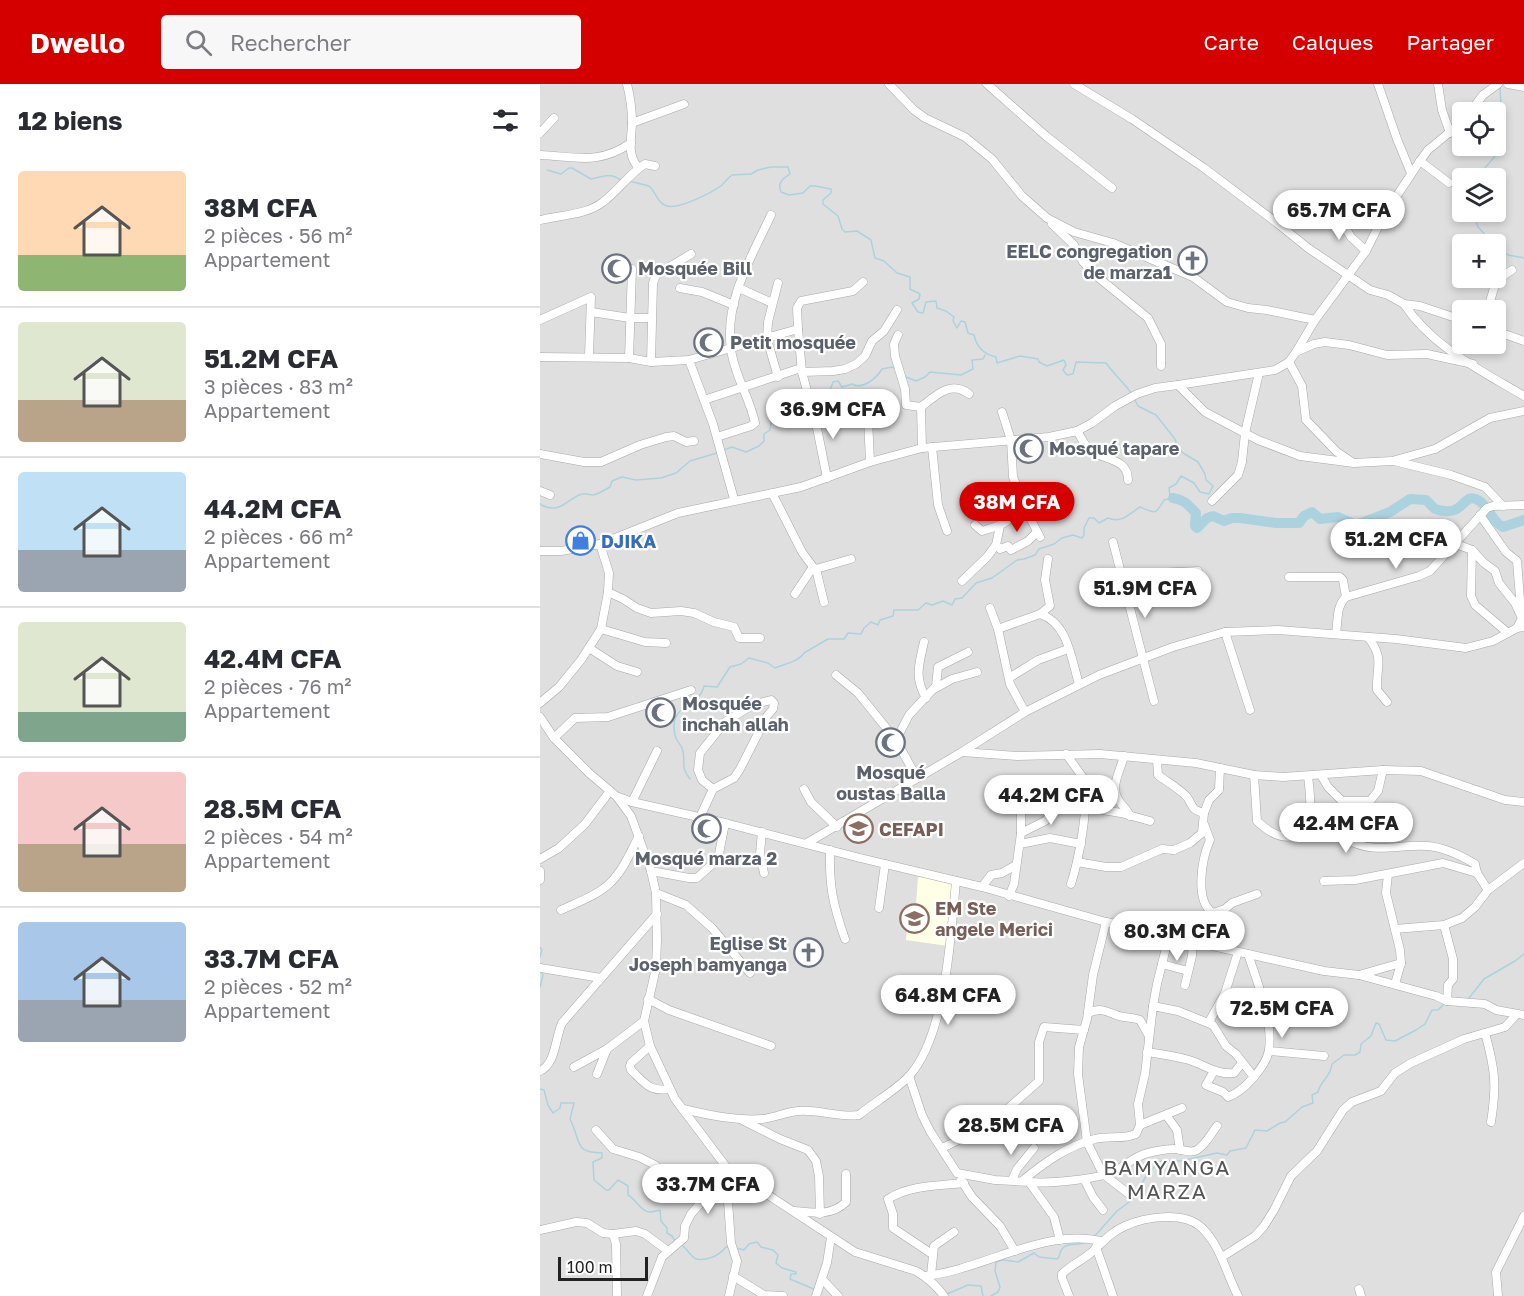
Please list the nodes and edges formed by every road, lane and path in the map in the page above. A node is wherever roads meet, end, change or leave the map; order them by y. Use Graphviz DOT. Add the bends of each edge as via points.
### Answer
graph roads {
  1 [pos="627,84"];
  2 [pos="889,84"];
  3 [pos="987,84"];
  4 [pos="1074,84"];
  5 [pos="1378,84"];
  6 [pos="1438,84"];
  7 [pos="1508,84"];
  8 [pos="1495,86"];
  9 [pos="1524,87"];
  10 [pos="1478,102"];
  11 [pos="684,104"];
  12 [pos="554,118"];
  13 [pos="632,123"];
  14 [pos="540,133"];
  15 [pos="1450,134"];
  16 [pos="631,143"];
  17 [pos="540,155"];
  18 [pos="1420,161"];
  19 [pos="656,166"];
  20 [pos="639,168"];
  21 [pos="1411,173"];
  22 [pos="1449,183"];
  23 [pos="1112,188"];
  24 [pos="771,215"];
  25 [pos="1318,215"];
  26 [pos="1047,218"];
  27 [pos="540,220"];
  28 [pos="1366,251"];
  29 [pos="691,254"];
  30 [pos="632,269"];
  31 [pos="1512,270"];
  32 [pos="1347,275"];
  33 [pos="863,282"];
  34 [pos="778,283"];
  35 [pos="680,288"];
  36 [pos="739,288"];
  37 [pos="1491,300"];
  38 [pos="772,303"];
  39 [pos="1404,304"];
  40 [pos="734,305"];
  41 [pos="897,310"];
  42 [pos="591,312"];
  43 [pos="1452,317"];
  44 [pos="630,318"];
  45 [pos="651,318"];
  46 [pos="540,320"];
  47 [pos="1315,320"];
  48 [pos="798,329"];
  49 [pos="1506,334"];
  50 [pos="898,335"];
  51 [pos="767,339"];
  52 [pos="1524,340"];
  53 [pos="731,349"];
  54 [pos="1296,352"];
  55 [pos="589,356"];
  56 [pos="540,357"];
  57 [pos="629,358"];
  58 [pos="689,360"];
  59 [pos="651,362"];
  60 [pos="1289,362"];
  61 [pos="1473,364"];
  62 [pos="1161,366"];
  63 [pos="802,370"];
  64 [pos="1259,373"];
  65 [pos="778,376"];
  66 [pos="1178,385"];
  67 [pos="741,389"];
  68 [pos="969,394"];
  69 [pos="1524,396"];
  70 [pos="704,400"];
  71 [pos="921,407"];
  72 [pos="1524,411"];
  73 [pos="1002,412"];
  74 [pos="868,418"];
  75 [pos="1077,431"];
  76 [pos="1245,434"];
  77 [pos="717,439"];
  78 [pos="1011,440"];
  79 [pos="694,441"];
  80 [pos="932,447"];
  81 [pos="922,448"];
  82 [pos="540,453"];
  83 [pos="1392,460"];
  84 [pos="870,462"];
  85 [pos="1354,463"];
  86 [pos="827,478"];
  87 [pos="1128,480"];
  88 [pos="540,491"];
  89 [pos="772,493"];
  90 [pos="550,495"];
  91 [pos="734,499"];
  92 [pos="1212,501"];
  93 [pos="1023,502"];
  94 [pos="1524,505"];
  95 [pos="1503,506"];
  96 [pos="1066,513"];
  97 [pos="1480,515"];
  98 [pos="975,525"];
  99 [pos="1000,526"];
  100 [pos="947,531"];
  101 [pos="1113,542"];
  102 [pos="600,544"];
  103 [pos="1456,544"];
  104 [pos="996,545"];
  105 [pos="1472,550"];
  106 [pos="540,551"];
  107 [pos="851,559"];
  108 [pos="1048,559"];
  109 [pos="815,568"];
  110 [pos="1198,571"];
  111 [pos="1289,577"];
  112 [pos="962,580"];
  113 [pos="1122,580"];
  114 [pos="608,592"];
  115 [pos="795,594"];
  116 [pos="1346,597"];
  117 [pos="824,602"];
  118 [pos="990,608"];
  119 [pos="1524,610"];
  120 [pos="1040,614"];
  121 [pos="1520,628"];
  122 [pos="601,629"];
  123 [pos="998,629"];
  124 [pos="1225,632"];
  125 [pos="1508,633"];
  126 [pos="1336,634"];
  127 [pos="1368,637"];
  128 [pos="760,638"];
  129 [pos="924,642"];
  130 [pos="666,643"];
  131 [pos="589,648"];
  132 [pos="1068,649"];
  133 [pos="968,652"];
  134 [pos="1142,657"];
  135 [pos="637,672"];
  136 [pos="976,672"];
  137 [pos="836,675"];
  138 [pos="1010,678"];
  139 [pos="1079,684"];
  140 [pos="691,690"];
  141 [pos="932,690"];
  142 [pos="926,698"];
  143 [pos="1154,701"];
  144 [pos="1387,702"];
  145 [pos="540,703"];
  146 [pos="1250,710"];
  147 [pos="1025,712"];
  148 [pos="540,717"];
  149 [pos="554,738"];
  150 [pos="896,740"];
  151 [pos="657,751"];
  152 [pos="962,752"];
  153 [pos="1066,754"];
  154 [pos="1124,756"];
  155 [pos="1157,760"];
  156 [pos="1220,768"];
  157 [pos="1383,770"];
  158 [pos="1254,775"];
  159 [pos="1321,775"];
  160 [pos="1308,776"];
  161 [pos="917,778"];
  162 [pos="713,789"];
  163 [pos="804,789"];
  164 [pos="1008,790"];
  165 [pos="613,793"];
  166 [pos="1342,801"];
  167 [pos="632,802"];
  168 [pos="1524,802"];
  169 [pos="1084,807"];
  170 [pos="1093,809"];
  171 [pos="1204,813"];
  172 [pos="1130,816"];
  173 [pos="700,817"];
  174 [pos="1150,821"];
  175 [pos="725,823"];
  176 [pos="1204,823"];
  177 [pos="837,827"];
  178 [pos="762,832"];
  179 [pos="1021,833"];
  180 [pos="639,836"];
  181 [pos="807,843"];
  182 [pos="1020,844"];
  183 [pos="1081,844"];
  184 [pos="830,850"];
  185 [pos="540,859"];
  186 [pos="1077,862"];
  187 [pos="1524,863"];
  188 [pos="885,864"];
  189 [pos="1017,865"];
  190 [pos="540,871"];
  191 [pos="651,871"];
  192 [pos="764,873"];
  193 [pos="1477,873"];
  194 [pos="1388,874"];
  195 [pos="540,880"];
  196 [pos="957,880"];
  197 [pos="1324,882"];
  198 [pos="1071,884"];
  199 [pos="982,887"];
  200 [pos="1488,890"];
  201 [pos="656,893"];
  202 [pos="1257,894"];
  203 [pos="1009,896"];
  204 [pos="879,908"];
  205 [pos="561,910"];
  206 [pos="657,914"];
  207 [pos="1106,922"];
  208 [pos="1444,925"];
  209 [pos="1395,929"];
  210 [pos="1169,936"];
  211 [pos="845,939"];
  212 [pos="1193,941"];
  213 [pos="1238,952"];
  214 [pos="1248,954"];
  215 [pos="1401,963"];
  216 [pos="1162,964"];
  217 [pos="543,969"];
  218 [pos="1188,971"];
  219 [pos="750,973"];
  220 [pos="1359,975"];
  221 [pos="601,978"];
  222 [pos="1395,984"];
  223 [pos="1185,985"];
  224 [pos="648,999"];
  225 [pos="1448,1001"];
  226 [pos="1153,1006"];
  227 [pos="1088,1013"];
  228 [pos="1521,1014"];
  229 [pos="644,1021"];
  230 [pos="1209,1022"];
  231 [pos="1084,1030"];
  232 [pos="1485,1033"];
  233 [pos="1149,1036"];
  234 [pos="650,1046"];
  235 [pos="771,1046"];
  236 [pos="607,1049"];
  237 [pos="1269,1051"];
  238 [pos="1147,1052"];
  239 [pos="1323,1056"];
  240 [pos="1242,1063"];
  241 [pos="574,1066"];
  242 [pos="540,1071"];
  243 [pos="1214,1071"];
  244 [pos="597,1074"];
  245 [pos="909,1076"];
  246 [pos="1254,1077"];
  247 [pos="669,1089"];
  248 [pos="1182,1108"];
  249 [pos="683,1110"];
  250 [pos="1166,1115"];
  251 [pos="741,1120"];
  252 [pos="1491,1122"];
  253 [pos="1140,1125"];
  254 [pos="1217,1126"];
  255 [pos="596,1130"];
  256 [pos="1087,1142"];
  257 [pos="942,1148"];
  258 [pos="1034,1148"];
  259 [pos="1180,1150"];
  260 [pos="727,1171"];
  261 [pos="957,1173"];
  262 [pos="846,1174"];
  263 [pos="1103,1174"];
  264 [pos="1084,1179"];
  265 [pos="1012,1180"];
  266 [pos="1026,1181"];
  267 [pos="964,1184"];
  268 [pos="711,1191"];
  269 [pos="1129,1194"];
  270 [pos="790,1210"];
  271 [pos="1103,1210"];
  272 [pos="820,1214"];
  273 [pos="1524,1216"];
  274 [pos="540,1230"];
  275 [pos="954,1232"];
  276 [pos="613,1234"];
  277 [pos="831,1237"];
  278 [pos="1060,1240"];
  279 [pos="1095,1242"];
  280 [pos="674,1246"];
  281 [pos="1015,1251"];
  282 [pos="932,1254"];
  283 [pos="1222,1257"];
  284 [pos="733,1276"];
  285 [pos="928,1276"];
  286 [pos="822,1280"];
  287 [pos="817,1293"];
  288 [pos="943,1294"];
  289 [pos="617,1296"];
  290 [pos="647,1296"];
  291 [pos="729,1296"];
  292 [pos="783,1296"];
  293 [pos="838,1296"];
  294 [pos="1069,1296"];
  295 [pos="1113,1296"];
  296 [pos="1238,1296"];
  297 [pos="1498,1296"];
  1 -- 13 [label="street"];
  2 -- 26 [label="street" via="914,110 965,137 992,159 1022,196"];
  3 -- 23 [label="street"];
  4 -- 32 [label="street" via="1204,168"];
  5 -- 21 [label="street"];
  6 -- 15 [label="street"];
  7 -- 9 [label="street"];
  8 -- 10 [label="street"];
  11 -- 13 [label="street"];
  12 -- 14 [label="street"];
  13 -- 16 [label="street"];
  15 -- 18 [label="street"];
  16 -- 17 [label="street" via="598,158"];
  16 -- 20 [label="street" via="633,162"];
  18 -- 21 [label="street"];
  18 -- 22 [label="street"];
  19 -- 20 [label="street" via="645,164"];
  20 -- 27 [label="street" via="592,209"];
  21 -- 28 [label="street"];
  24 -- 36 [label="street"];
  25 -- 28 [label="street" via="1328,211 1337,215"];
  26 -- 47 [label="street" via="1193,278 1227,302"];
  26 -- 62 [label="street" via="1099,278 1146,316 1161,344"];
  28 -- 32 [label="street"];
  29 -- 45 [label="street" via="656,275"];
  30 -- 44 [label="street"];
  31 -- 37 [label="street" via="1499,278"];
  32 -- 39 [label="street"];
  32 -- 47 [label="street"];
  33 -- 48 [label="street" via="853,291 801,301 797,308"];
  34 -- 38 [label="street"];
  35 -- 40 [label="street"];
  36 -- 38 [label="street"];
  36 -- 40 [label="street"];
  38 -- 51 [label="street"];
  39 -- 43 [label="street"];
  39 -- 61 [label="street" via="1427,332"];
  40 -- 53 [label="street"];
  41 -- 63 [label="street" via="856,364 845,369"];
  42 -- 44 [label="street"];
  42 -- 46 [label="street" via="591,297"];
  42 -- 55 [label="street"];
  44 -- 45 [label="street"];
  44 -- 57 [label="street"];
  45 -- 59 [label="street"];
  47 -- 54 [label="street"];
  48 -- 51 [label="street"];
  48 -- 63 [label="street"];
  49 -- 52 [label="street"];
  50 -- 71 [label="street" via="895,356 906,405"];
  51 -- 53 [label="street"];
  51 -- 65 [label="street"];
  53 -- 58 [label="street"];
  53 -- 67 [label="street"];
  54 -- 60 [label="street"];
  54 -- 61 [label="street" via="1325,342 1387,355 1427,354"];
  55 -- 56 [label="street"];
  55 -- 57 [label="street"];
  57 -- 59 [label="street"];
  58 -- 59 [label="street"];
  58 -- 70 [label="street"];
  60 -- 64 [label="street"];
  60 -- 85 [label="street" via="1302,386 1306,420 1337,452"];
  61 -- 69 [label="street"];
  63 -- 65 [label="street"];
  63 -- 86 [label="street"];
  64 -- 66 [label="street"];
  64 -- 76 [label="street"];
  65 -- 67 [label="street"];
  66 -- 75 [label="street" via="1137,394"];
  66 -- 76 [label="street" via="1205,412"];
  67 -- 70 [label="street"];
  67 -- 77 [label="street" via="754,423"];
  68 -- 71 [label="street" via="946,389"];
  70 -- 77 [label="street"];
  71 -- 81 [label="street"];
  72 -- 83 [label="street" via="1490,418 1435,448"];
  73 -- 78 [label="street"];
  74 -- 84 [label="street"];
  75 -- 78 [label="street"];
  75 -- 87 [label="street" via="1089,450 1124,466"];
  76 -- 85 [label="street" via="1300,456"];
  76 -- 92 [label="street" via="1238,475"];
  77 -- 91 [label="street"];
  78 -- 80 [label="street"];
  78 -- 93 [label="street" via="1013,477"];
  79 -- 82 [label="street" via="666,437 601,462"];
  80 -- 81 [label="street"];
  80 -- 100 [label="street" via="938,505"];
  81 -- 84 [label="street"];
  83 -- 85 [label="street"];
  83 -- 95 [label="street" via="1485,487"];
  84 -- 86 [label="street"];
  86 -- 89 [label="street"];
  88 -- 90 [label="street"];
  89 -- 91 [label="street"];
  89 -- 109 [label="street" via="802,552"];
  91 -- 102 [label="street" via="678,513"];
  93 -- 96 [label="street" via="1048,513"];
  93 -- 99 [label="street" via="1013,518"];
  93 -- 104 [label="street" via="1038,534 1011,550"];
  94 -- 95 [label="street"];
  95 -- 97 [label="street" via="1488,508"];
  97 -- 103 [label="street"];
  97 -- 119 [label="street" via="1517,561"];
  98 -- 99 [label="street" via="982,531"];
  99 -- 104 [label="street"];
  101 -- 113 [label="street"];
  102 -- 106 [label="street"];
  102 -- 114 [label="street" via="609,573"];
  103 -- 105 [label="street"];
  103 -- 116 [label="street" via="1431,571"];
  104 -- 112 [label="street"];
  105 -- 121 [label="street" via="1495,571 1515,603 1522,618"];
  105 -- 125 [label="street" via="1471,596 1475,605"];
  107 -- 109 [label="street"];
  108 -- 120 [label="street" via="1045,580 1050,606"];
  109 -- 115 [label="street"];
  109 -- 117 [label="street"];
  110 -- 113 [label="street"];
  111 -- 116 [label="street" via="1340,577"];
  113 -- 134 [label="street"];
  114 -- 122 [label="street"];
  114 -- 128 [label="street" via="651,613 694,613 734,627 739,638"];
  116 -- 126 [label="street" via="1339,607"];
  118 -- 123 [label="street"];
  120 -- 123 [label="street"];
  120 -- 132 [label="street" via="1061,629"];
  121 -- 125 [label="street"];
  122 -- 130 [label="street" via="645,642"];
  122 -- 131 [label="street"];
  123 -- 138 [label="street"];
  124 -- 126 [label="street"];
  124 -- 134 [label="street"];
  124 -- 146 [label="street"];
  125 -- 127 [label="street" via="1466,648"];
  126 -- 127 [label="street"];
  127 -- 144 [label="street" via="1379,655 1377,690"];
  129 -- 142 [label="street" via="918,679"];
  131 -- 135 [label="street" via="617,666"];
  131 -- 145 [label="street" via="559,687"];
  132 -- 138 [label="street" via="1038,660"];
  132 -- 139 [label="street"];
  133 -- 141 [label="street" via="938,667 938,681"];
  134 -- 139 [label="street"];
  134 -- 143 [label="street"];
  136 -- 141 [label="street"];
  137 -- 150 [label="street" via="858,693"];
  138 -- 147 [label="street" via="1012,690"];
  139 -- 147 [label="street"];
  140 -- 149 [label="street" via="608,717 574,718"];
  141 -- 142 [label="street"];
  142 -- 150 [label="street" via="909,715"];
  147 -- 152 [label="street"];
  148 -- 149 [label="street"];
  149 -- 165 [label="street"];
  150 -- 161 [label="street"];
  151 -- 167 [label="street"];
  152 -- 153 [label="street"];
  152 -- 161 [label="street"];
  153 -- 154 [label="street"];
  153 -- 170 [label="street" via="1092,790"];
  154 -- 155 [label="street"];
  154 -- 172 [label="street" via="1115,791"];
  155 -- 156 [label="street"];
  155 -- 171 [label="street" via="1158,775 1187,798 1190,806"];
  156 -- 158 [label="street"];
  156 -- 171 [label="street" via="1219,790"];
  157 -- 159 [label="street"];
  157 -- 166 [label="street" via="1378,791 1370,801"];
  157 -- 168 [label="street" via="1420,771 1497,798"];
  158 -- 160 [label="street"];
  158 -- 160 [label="street" via="1257,821 1268,832 1290,838 1301,832 1308,819"];
  159 -- 160 [label="street"];
  159 -- 166 [label="street"];
  161 -- 177 [label="street"];
  162 -- 162 [label="street" via="702,780 698,770 700,753 725,722 752,705 771,700 773,709 740,769 734,778"];
  162 -- 173 [label="street"];
  163 -- 177 [label="street" via="811,802"];
  164 -- 179 [label="street" via="1021,788"];
  165 -- 167 [label="street"];
  165 -- 180 [label="street" via="631,816"];
  165 -- 185 [label="street" via="559,848"];
  166 -- 193 [label="street" via="1347,839 1356,845 1428,846 1452,851 1475,864"];
  167 -- 173 [label="street"];
  169 -- 170 [label="street"];
  169 -- 179 [label="street" via="1082,786 1053,789 1048,796 1049,817"];
  169 -- 183 [label="street"];
  170 -- 172 [label="street"];
  171 -- 176 [label="street"];
  172 -- 174 [label="street"];
  173 -- 175 [label="street"];
  175 -- 178 [label="street"];
  175 -- 191 [label="street" via="718,859 697,878"];
  176 -- 186 [label="street" via="1202,833 1190,843 1174,850 1162,849 1121,867"];
  176 -- 202 [label="street" via="1210,840 1201,893 1210,912"];
  177 -- 181 [label="street"];
  178 -- 181 [label="street"];
  178 -- 192 [label="street" via="760,853"];
  179 -- 182 [label="street"];
  180 -- 191 [label="street"];
  180 -- 205 [label="street" via="612,881"];
  181 -- 184 [label="street"];
  182 -- 183 [label="street" via="1050,838"];
  182 -- 189 [label="street"];
  183 -- 186 [label="street"];
  184 -- 188 [label="street"];
  184 -- 211 [label="street" via="832,897"];
  186 -- 198 [label="street"];
  187 -- 200 [label="street"];
  188 -- 196 [label="street"];
  188 -- 204 [label="street"];
  189 -- 199 [label="street" via="991,875"];
  189 -- 203 [label="street"];
  190 -- 195 [label="street"];
  191 -- 201 [label="street"];
  193 -- 194 [label="street" via="1443,863"];
  193 -- 200 [label="street"];
  194 -- 197 [label="street"];
  194 -- 209 [label="street" via="1386,893"];
  196 -- 199 [label="street"];
  196 -- 245 [label="street" via="950,951 934,1027"];
  199 -- 203 [label="street"];
  200 -- 208 [label="street" via="1469,913"];
  201 -- 206 [label="street"];
  201 -- 219 [label="street" via="686,905 712,928"];
  203 -- 207 [label="street"];
  206 -- 221 [label="street"];
  206 -- 224 [label="street" via="656,968"];
  207 -- 210 [label="street"];
  207 -- 227 [label="street"];
  208 -- 209 [label="street"];
  208 -- 225 [label="street" via="1453,959"];
  209 -- 215 [label="street"];
  210 -- 212 [label="street"];
  210 -- 216 [label="street"];
  212 -- 213 [label="street"];
  212 -- 218 [label="street"];
  213 -- 214 [label="street"];
  213 -- 230 [label="street" via="1225,993"];
  214 -- 220 [label="street"];
  214 -- 237 [label="street" via="1268,1024"];
  215 -- 220 [label="street"];
  215 -- 222 [label="street"];
  216 -- 218 [label="street"];
  216 -- 226 [label="street"];
  217 -- 221 [label="street"];
  218 -- 223 [label="street"];
  220 -- 222 [label="street"];
  221 -- 242 [label="street" via="562,1023 551,1062"];
  222 -- 225 [label="street"];
  224 -- 229 [label="street"];
  224 -- 235 [label="street"];
  225 -- 228 [label="street" via="1485,1004"];
  226 -- 230 [label="street"];
  226 -- 233 [label="street"];
  227 -- 231 [label="street"];
  227 -- 233 [label="street" via="1108,1010 1140,1020"];
  228 -- 232 [label="street" via="1505,1027"];
  229 -- 234 [label="street"];
  229 -- 236 [label="street"];
  230 -- 240 [label="street"];
  231 -- 256 [label="street" via="1078,1074"];
  231 -- 257 [label="street" via="1044,1027 1039,1042 1039,1081 987,1127"];
  232 -- 252 [label="street" via="1496,1092"];
  232 -- 283 [label="street" via="1410,1063 1395,1073 1381,1091 1352,1102 1317,1152 1291,1176 1264,1226"];
  233 -- 238 [label="street"];
  234 -- 247 [label="street"];
  234 -- 247 [label="street" via="631,1063 631,1070 651,1088"];
  236 -- 241 [label="street"];
  236 -- 244 [label="street"];
  237 -- 239 [label="street"];
  237 -- 246 [label="street"];
  238 -- 243 [label="street" via="1192,1061"];
  238 -- 253 [label="street" via="1138,1104"];
  240 -- 243 [label="street" via="1234,1073"];
  240 -- 246 [label="street"];
  243 -- 246 [label="street" via="1206,1085 1228,1097 1237,1094"];
  245 -- 251 [label="street" via="859,1115 798,1111"];
  245 -- 257 [label="street" via="922,1115"];
  247 -- 249 [label="street"];
  248 -- 250 [label="street"];
  249 -- 251 [label="street"];
  249 -- 260 [label="street"];
  250 -- 253 [label="street"];
  250 -- 259 [label="street" via="1177,1130"];
  251 -- 272 [label="street" via="808,1150 816,1161 819,1176"];
  253 -- 256 [label="street" via="1136,1134 1126,1138 1104,1137"];
  254 -- 259 [label="street" via="1210,1140 1196,1151"];
  255 -- 268 [label="street" via="613,1149"];
  256 -- 263 [label="street"];
  256 -- 266 [label="street" via="1057,1155"];
  257 -- 261 [label="street"];
  258 -- 265 [label="street"];
  259 -- 263 [label="street" via="1136,1156 1113,1172"];
  260 -- 268 [label="street"];
  260 -- 270 [label="street"];
  260 -- 284 [label="street" via="731,1246 737,1261"];
  261 -- 265 [label="street"];
  261 -- 267 [label="street"];
  262 -- 272 [label="street" via="846,1202"];
  263 -- 264 [label="street"];
  263 -- 269 [label="street"];
  264 -- 266 [label="street"];
  264 -- 271 [label="street"];
  265 -- 266 [label="street"];
  266 -- 278 [label="street" via="1054,1217"];
  267 -- 281 [label="street" via="1000,1226"];
  267 -- 282 [label="street" via="918,1188 888,1200 893,1228"];
  268 -- 280 [label="street" via="691,1214 684,1238"];
  270 -- 272 [label="street"];
  270 -- 277 [label="street"];
  273 -- 297 [label="street" via="1496,1272"];
  274 -- 276 [label="street" via="576,1222"];
  275 -- 282 [label="street" via="934,1246"];
  276 -- 280 [label="street" via="636,1231"];
  276 -- 289 [label="street"];
  277 -- 285 [label="street" via="855,1252"];
  277 -- 286 [label="street"];
  278 -- 279 [label="street"];
  278 -- 281 [label="street"];
  279 -- 283 [label="street" via="1140,1220 1190,1219 1208,1234"];
  279 -- 294 [label="street" via="1062,1274"];
  279 -- 295 [label="street"];
  280 -- 290 [label="street" via="662,1257"];
  281 -- 285 [label="street" via="967,1268"];
  282 -- 285 [label="street"];
  283 -- 296 [label="street"];
  284 -- 291 [label="street"];
  284 -- 292 [label="street" via="764,1295"];
  285 -- 288 [label="street"];
  286 -- 287 [label="street"];
  286 -- 293 [label="street"];
}
